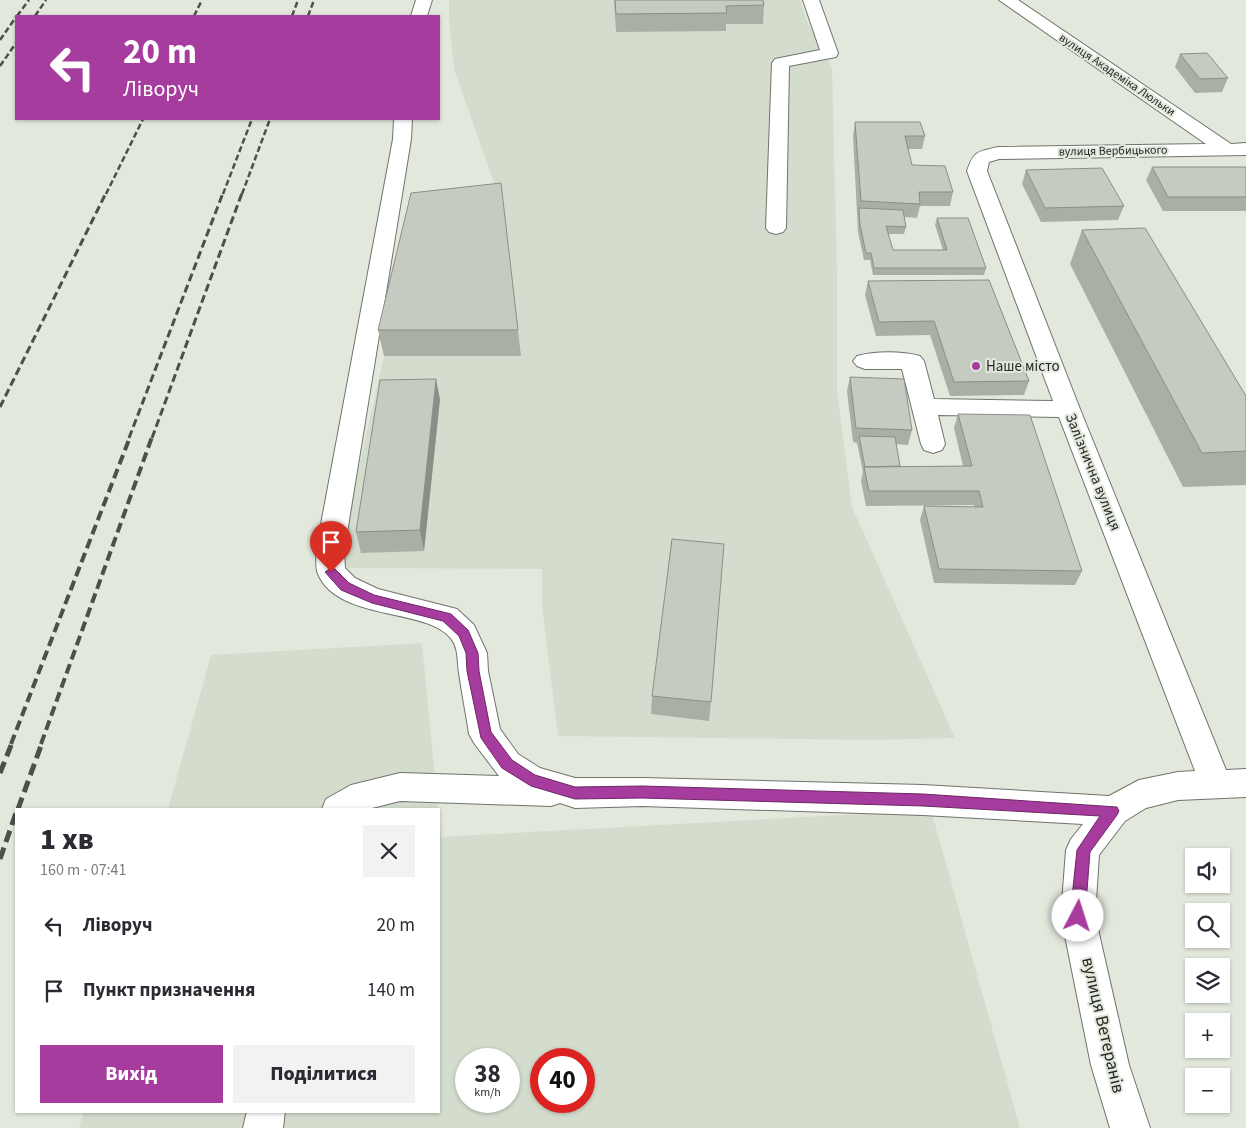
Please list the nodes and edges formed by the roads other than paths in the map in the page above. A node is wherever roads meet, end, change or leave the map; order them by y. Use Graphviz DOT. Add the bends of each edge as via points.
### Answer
graph roads {
  1 [pos="424,0"];
  2 [pos="811,0"];
  3 [pos="1014,1"];
  4 [pos="420,15"];
  5 [pos="403,120"];
  6 [pos="1226,149"];
  7 [pos="1246,149"];
  8 [pos="981,158"];
  9 [pos="776,228"];
  10 [pos="865,361"];
  11 [pos="924,407"];
  12 [pos="1068,409"];
  13 [pos="933,444"];
  14 [pos="1231,784"];
  15 [pos="575,793"];
  16 [pos="340,808"];
  17 [pos="1113,811"];
  18 [pos="266,1113"];
  19 [pos="263,1128"];
  20 [pos="1130,1128"];
  1 -- 4 [label="street"];
  2 -- 9 [label="street" via="830,53 781,63"];
  3 -- 6 [label="street, вулиця Академіка Люльки"];
  5 -- 15 [label="street" via="330,551 331,572 345,586 372,599 447,617 464,633 472,653 485,734 507,764 531,780"];
  6 -- 7 [label="street, вулиця Вербицького"];
  6 -- 8 [label="street, вулиця Вербицького" via="998,153"];
  8 -- 12 [label="street, Залізнична вулиця" via="978,171"];
  10 -- 11 [label="street" via="912,361"];
  11 -- 12 [label="street"];
  11 -- 13 [label="street"];
  12 -- 14 [label="street, Залізнична вулиця"];
  14 -- 17 [label="street" via="1178,786 1139,795"];
  15 -- 16 [label="street" via="400,787 362,795"];
  15 -- 17 [label="street" via="923,800"];
  17 -- 20 [label="street, вулиця Ветеранів" via="1084,850 1078,916 1110,1065"];
  18 -- 19 [label="street"];
}
